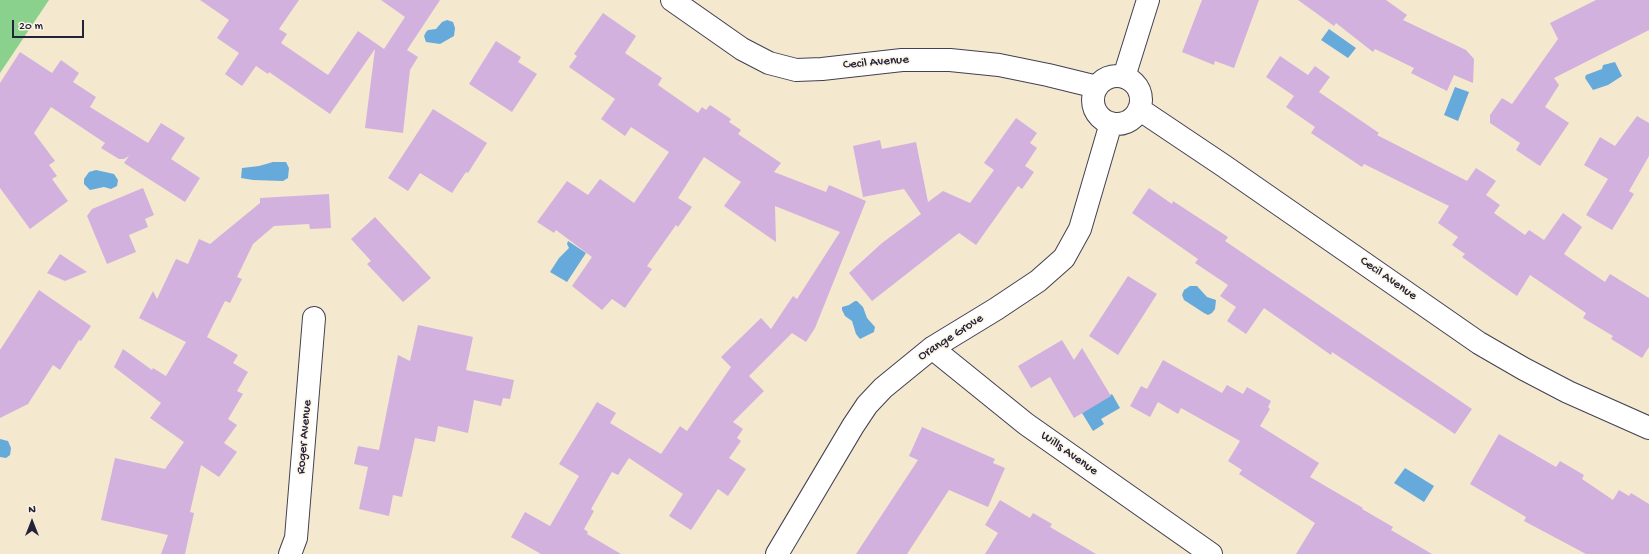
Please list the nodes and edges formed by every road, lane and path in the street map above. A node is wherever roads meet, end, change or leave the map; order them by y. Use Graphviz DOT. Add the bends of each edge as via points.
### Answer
graph roads {
  1 [pos="672,0"];
  2 [pos="1148,0"];
  3 [pos="1124,77"];
  4 [pos="1097,87"];
  5 [pos="1139,109"];
  6 [pos="1112,123"];
  7 [pos="314,318"];
  8 [pos="932,348"];
  9 [pos="1649,428"];
  10 [pos="290,554"];
  11 [pos="777,554"];
  12 [pos="1211,554"];
  1 -- 4 [label="street, Cecil Avenue" via="742,49 769,63 796,70 902,60 950,60 1000,65"];
  2 -- 3 [label="street"];
  3 -- 4 [label="street" via="1109,77"];
  3 -- 5 [label="street" via="1137,86 1141,102"];
  4 -- 6 [label="street" via="1094,94 1095,109 1104,120"];
  5 -- 6 [label="street" via="1128,121"];
  5 -- 9 [label="street, Cecil Avenue" via="1479,343 1568,392"];
  6 -- 8 [label="street, Orange Grove" via="1080,229 1064,258 1038,281"];
  7 -- 10 [label="street, Roger Avenue" via="296,538"];
  8 -- 11 [label="street, Orange Grove" via="883,388 867,405"];
  8 -- 12 [label="street, Wills Avenue" via="1026,424"];
}
